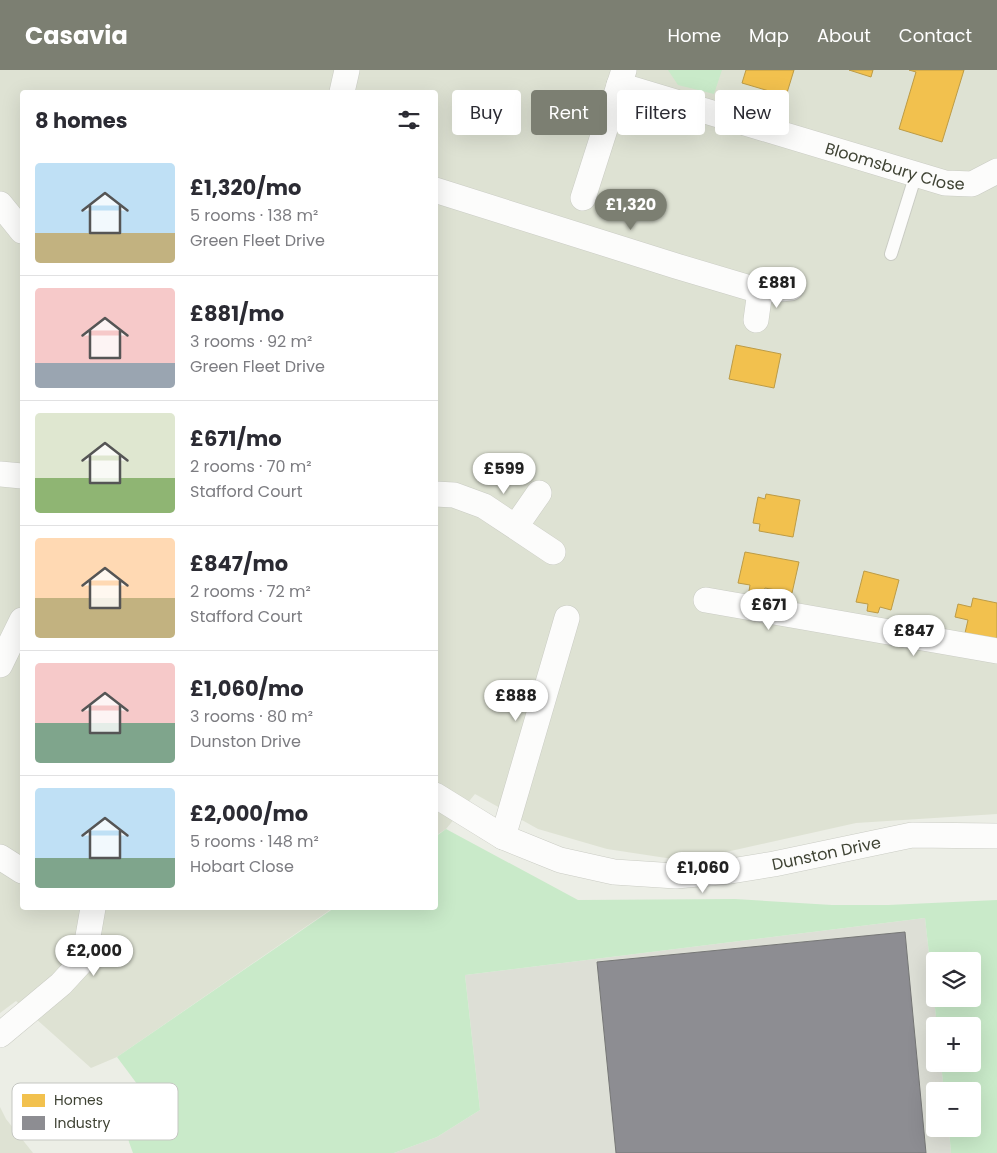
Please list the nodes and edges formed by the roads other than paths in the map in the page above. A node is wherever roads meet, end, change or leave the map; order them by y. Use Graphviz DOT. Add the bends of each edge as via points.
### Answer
graph roads {
  1 [pos="346,70"];
  2 [pos="622,77"];
  3 [pos="342,90"];
  4 [pos="997,171"];
  5 [pos="916,174"];
  6 [pos="438,191"];
  7 [pos="584,198"];
  8 [pos="0,204"];
  9 [pos="20,229"];
  10 [pos="891,254"];
  11 [pos="791,288"];
  12 [pos="760,291"];
  13 [pos="756,320"];
  14 [pos="539,493"];
  15 [pos="438,494"];
  16 [pos="516,526"];
  17 [pos="553,552"];
  18 [pos="706,600"];
  19 [pos="567,618"];
  20 [pos="20,624"];
  21 [pos="997,651"];
  22 [pos="0,665"];
  23 [pos="438,797"];
  24 [pos="997,836"];
  25 [pos="502,837"];
  26 [pos="0,857"];
  27 [pos="20,870"];
  28 [pos="93,910"];
  29 [pos="0,1035"];
  1 -- 3 [label="street"];
  2 -- 5 [label="street, Bloomsbury Close"];
  2 -- 7 [label="street, Bloomsbury Close"];
  4 -- 5 [label="street, Bloomsbury Close" via="972,184 945,183"];
  5 -- 10 [label="lane"];
  6 -- 12 [label="street"];
  8 -- 9 [label="street"];
  11 -- 12 [label="street"];
  12 -- 13 [label="street"];
  14 -- 16 [label="street"];
  15 -- 16 [label="street" via="454,495 484,506"];
  16 -- 17 [label="street"];
  18 -- 21 [label="street"];
  19 -- 25 [label="street"];
  20 -- 22 [label="street"];
  23 -- 25 [label="street, Dunston Drive"];
  24 -- 25 [label="street, Dunston Drive" via="912,835 731,872 676,876 614,872 560,860"];
  26 -- 27 [label="street"];
  28 -- 29 [label="street" via="84,959 61,984"];
}
